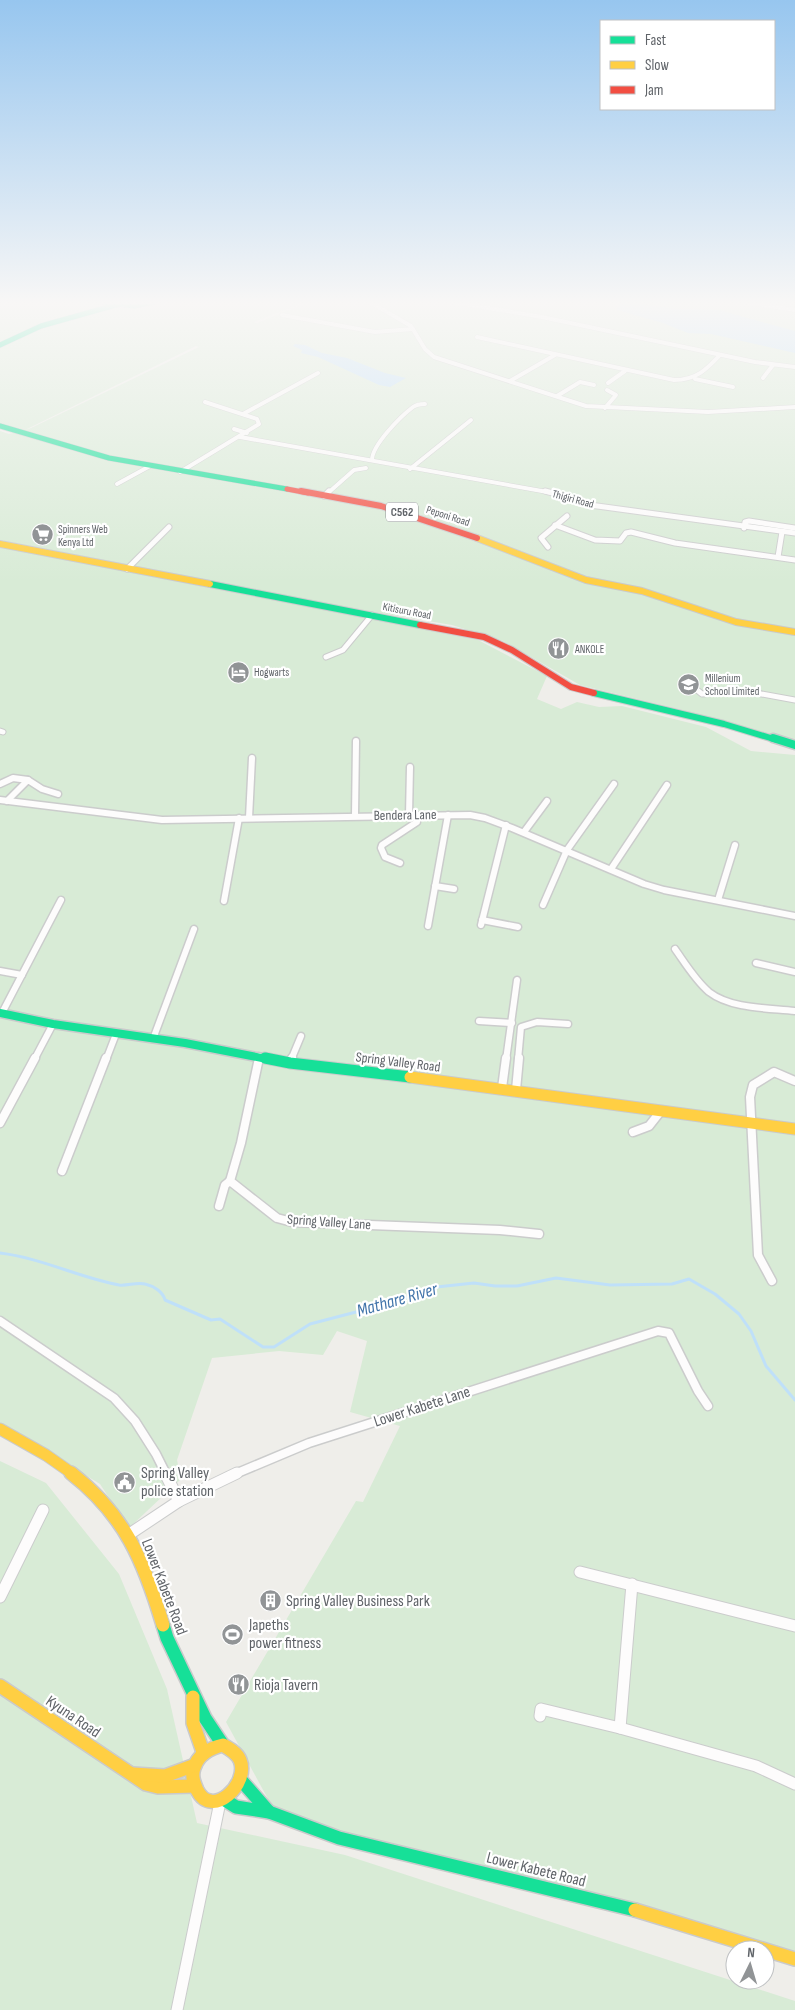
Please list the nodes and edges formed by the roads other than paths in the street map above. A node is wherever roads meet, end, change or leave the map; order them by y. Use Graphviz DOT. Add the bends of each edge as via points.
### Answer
graph roads {
  1 [pos="276,396"];
  2 [pos="557,396"];
  3 [pos="615,396"];
  4 [pos="205,402"];
  5 [pos="425,404"];
  6 [pos="795,407"];
  7 [pos="605,408"];
  8 [pos="243,414"];
  9 [pos="471,420"];
  10 [pos="0,426"];
  11 [pos="234,429"];
  12 [pos="247,433"];
  13 [pos="240,437"];
  14 [pos="372,460"];
  15 [pos="150,466"];
  16 [pos="366,468"];
  17 [pos="410,468"];
  18 [pos="180,472"];
  19 [pos="117,484"];
  20 [pos="324,496"];
  21 [pos="567,516"];
  22 [pos="555,526"];
  23 [pos="169,527"];
  24 [pos="744,528"];
  25 [pos="795,528"];
  26 [pos="782,532"];
  27 [pos="795,533"];
  28 [pos="0,544"];
  29 [pos="548,547"];
  30 [pos="778,557"];
  31 [pos="795,560"];
  32 [pos="127,569"];
  33 [pos="372,615"];
  34 [pos="795,632"];
  35 [pos="326,657"];
  36 [pos="697,690"];
  37 [pos="795,700"];
  38 [pos="356,740"];
  39 [pos="795,745"];
  40 [pos="252,758"];
  41 [pos="410,767"];
  42 [pos="28,780"];
  43 [pos="0,784"];
  44 [pos="614,784"];
  45 [pos="667,785"];
  46 [pos="58,794"];
  47 [pos="4,800"];
  48 [pos="547,801"];
  49 [pos="409,815"];
  50 [pos="417,815"];
  51 [pos="448,815"];
  52 [pos="355,816"];
  53 [pos="239,818"];
  54 [pos="248,818"];
  55 [pos="506,825"];
  56 [pos="524,832"];
  57 [pos="735,845"];
  58 [pos="567,850"];
  59 [pos="400,863"];
  60 [pos="611,869"];
  61 [pos="435,886"];
  62 [pos="454,889"];
  63 [pos="60,900"];
  64 [pos="718,900"];
  65 [pos="224,901"];
  66 [pos="543,906"];
  67 [pos="795,916"];
  68 [pos="428,926"];
  69 [pos="518,927"];
  70 [pos="194,929"];
  71 [pos="675,949"];
  72 [pos="756,962"];
  73 [pos="0,971"];
  74 [pos="795,972"];
  75 [pos="22,975"];
  76 [pos="518,980"];
  77 [pos="795,1011"];
  78 [pos="1,1013"];
  79 [pos="479,1021"];
  80 [pos="53,1024"];
  81 [pos="512,1024"];
  82 [pos="568,1024"];
  83 [pos="116,1034"];
  84 [pos="301,1036"];
  85 [pos="153,1039"];
  86 [pos="259,1056"];
  87 [pos="290,1063"];
  88 [pos="795,1081"];
  89 [pos="502,1088"];
  90 [pos="516,1090"];
  91 [pos="660,1112"];
  92 [pos="0,1123"];
  93 [pos="751,1123"];
  94 [pos="795,1129"];
  95 [pos="633,1132"];
  96 [pos="62,1171"];
  97 [pos="230,1181"];
  98 [pos="219,1206"];
  99 [pos="538,1234"];
  100 [pos="772,1281"];
  101 [pos="0,1321"];
  102 [pos="708,1406"];
  103 [pos="0,1429"];
  104 [pos="179,1501"];
  105 [pos="43,1510"];
  106 [pos="128,1535"];
  107 [pos="580,1572"];
  108 [pos="632,1584"];
  109 [pos="0,1598"];
  110 [pos="795,1626"];
  111 [pos="0,1686"];
  112 [pos="193,1695"];
  113 [pos="540,1716"];
  114 [pos="620,1728"];
  115 [pos="223,1745"];
  116 [pos="203,1752"];
  117 [pos="195,1765"];
  118 [pos="127,1774"];
  119 [pos="240,1779"];
  120 [pos="795,1784"];
  121 [pos="194,1786"];
  122 [pos="222,1801"];
  123 [pos="269,1812"];
  124 [pos="795,1959"];
  125 [pos="177,2010"];
  1 -- 8 [label="street"];
  2 -- 7 [label="street" via="586,406"];
  3 -- 7 [label="street"];
  4 -- 8 [label="street"];
  5 -- 14 [label="street" via="415,405 378,443"];
  6 -- 7 [label="street" via="708,412"];
  8 -- 12 [label="street" via="258,421 258,426"];
  9 -- 17 [label="street"];
  10 -- 15 [label="main road, Peponi Road / C562" via="87,453"];
  11 -- 12 [label="street"];
  12 -- 13 [label="street"];
  13 -- 14 [label="street, Thigiri Road"];
  13 -- 18 [label="street"];
  14 -- 17 [label="street, Thigiri Road"];
  15 -- 18 [label="main road, Peponi Road / C562"];
  15 -- 19 [label="street"];
  16 -- 20 [label="street" via="354,470"];
  17 -- 24 [label="street, Thigiri Road" via="554,494 590,505"];
  18 -- 20 [label="main road, Peponi Road / C562"];
  20 -- 34 [label="main road, Peponi Road / C562" via="391,508 586,580 642,591 736,622"];
  21 -- 22 [label="street"];
  22 -- 29 [label="street" via="541,538"];
  22 -- 30 [label="street" via="612,542 620,541 631,532 675,543"];
  23 -- 32 [label="street"];
  24 -- 25 [label="street" via="745,522 749,521"];
  24 -- 26 [label="street, Thigiri Road"];
  26 -- 27 [label="street, Thigiri Road"];
  26 -- 30 [label="street"];
  28 -- 32 [label="main road, Kitisuru Road"];
  30 -- 31 [label="street"];
  32 -- 33 [label="main road, Kitisuru Road"];
  33 -- 35 [label="street" via="343,650"];
  33 -- 39 [label="main road, Kitisuru Road" via="484,637 512,650 571,687 724,724"];
  36 -- 37 [label="street" via="702,694 745,690"];
  38 -- 52 [label="street"];
  40 -- 54 [label="street"];
  41 -- 49 [label="street"];
  42 -- 43 [label="street" via="15,777"];
  42 -- 46 [label="street" via="42,790"];
  42 -- 47 [label="street"];
  44 -- 58 [label="street"];
  45 -- 60 [label="street"];
  47 -- 53 [label="street, Bendera Lane" via="162,820"];
  48 -- 56 [label="street"];
  49 -- 50 [label="street, Bendera Lane"];
  49 -- 52 [label="street, Bendera Lane"];
  50 -- 51 [label="street, Bendera Lane"];
  50 -- 59 [label="street" via="417,822 382,845 385,857"];
  51 -- 55 [label="street, Bendera Lane" via="485,818"];
  51 -- 61 [label="street"];
  52 -- 54 [label="street, Bendera Lane"];
  53 -- 54 [label="street, Bendera Lane"];
  53 -- 65 [label="street"];
  55 -- 56 [label="street, Bendera Lane"];
  55 -- 69 [label="street" via="482,922"];
  56 -- 58 [label="street, Bendera Lane"];
  57 -- 64 [label="street"];
  58 -- 60 [label="street, Bendera Lane"];
  58 -- 66 [label="street"];
  60 -- 64 [label="street, Bendera Lane" via="657,888"];
  61 -- 62 [label="street"];
  61 -- 68 [label="street"];
  63 -- 75 [label="street"];
  64 -- 67 [label="street, Bendera Lane"];
  70 -- 85 [label="street"];
  71 -- 77 [label="street" via="715,996"];
  72 -- 74 [label="street"];
  73 -- 75 [label="street"];
  75 -- 78 [label="street"];
  76 -- 81 [label="street"];
  78 -- 80 [label="main road, Spring Valley Road"];
  79 -- 81 [label="street"];
  80 -- 83 [label="main road, Spring Valley Road"];
  80 -- 92 [label="street"];
  81 -- 89 [label="street"];
  82 -- 90 [label="street" via="533,1023 521,1027"];
  83 -- 85 [label="main road, Spring Valley Road"];
  83 -- 96 [label="street"];
  84 -- 87 [label="street"];
  85 -- 86 [label="main road, Spring Valley Road"];
  86 -- 87 [label="main road, Spring Valley Road"];
  86 -- 97 [label="street"];
  87 -- 89 [label="main road, Spring Valley Road"];
  88 -- 93 [label="street" via="774,1072 754,1085 750,1097"];
  89 -- 90 [label="main road, Spring Valley Road"];
  90 -- 91 [label="main road, Spring Valley Road"];
  91 -- 93 [label="main road, Spring Valley Road"];
  91 -- 95 [label="street" via="652,1125"];
  93 -- 94 [label="main road, Spring Valley Road"];
  93 -- 100 [label="street" via="758,1255"];
  97 -- 98 [label="street" via="225,1185"];
  97 -- 99 [label="street, Spring Valley Lane" via="277,1218 292,1222 490,1229"];
  101 -- 104 [label="street" via="114,1398 135,1421 156,1454"];
  102 -- 104 [label="street, Lower Kabete Lane" via="669,1333 658,1331 309,1442"];
  103 -- 106 [label="main road, Lower Kabete Road" via="76,1474 104,1500"];
  104 -- 106 [label="street, Lower Kabete Lane"];
  105 -- 109 [label="street"];
  106 -- 112 [label="main road, Lower Kabete Road" via="144,1566 167,1638"];
  107 -- 108 [label="street"];
  108 -- 110 [label="street"];
  108 -- 114 [label="street"];
  111 -- 118 [label="main road, Kyuna Road"];
  112 -- 115 [label="main road, Lower Kabete Road"];
  112 -- 116 [label="main road" via="193,1723"];
  113 -- 114 [label="street" via="541,1709"];
  114 -- 120 [label="street" via="756,1766"];
  115 -- 116 [label="main road"];
  115 -- 119 [label="main road" via="230,1748 240,1761"];
  116 -- 117 [label="main road"];
  117 -- 118 [label="main road" via="165,1776"];
  117 -- 121 [label="main road"];
  118 -- 121 [label="main road, Kyuna Road" via="158,1787"];
  119 -- 122 [label="main road" via="235,1791"];
  119 -- 123 [label="main road" via="243,1787"];
  121 -- 122 [label="main road" via="204,1799"];
  122 -- 123 [label="main road" via="244,1810"];
  122 -- 125 [label="street"];
  123 -- 124 [label="main road, Lower Kabete Road" via="339,1838 651,1914"];
}
